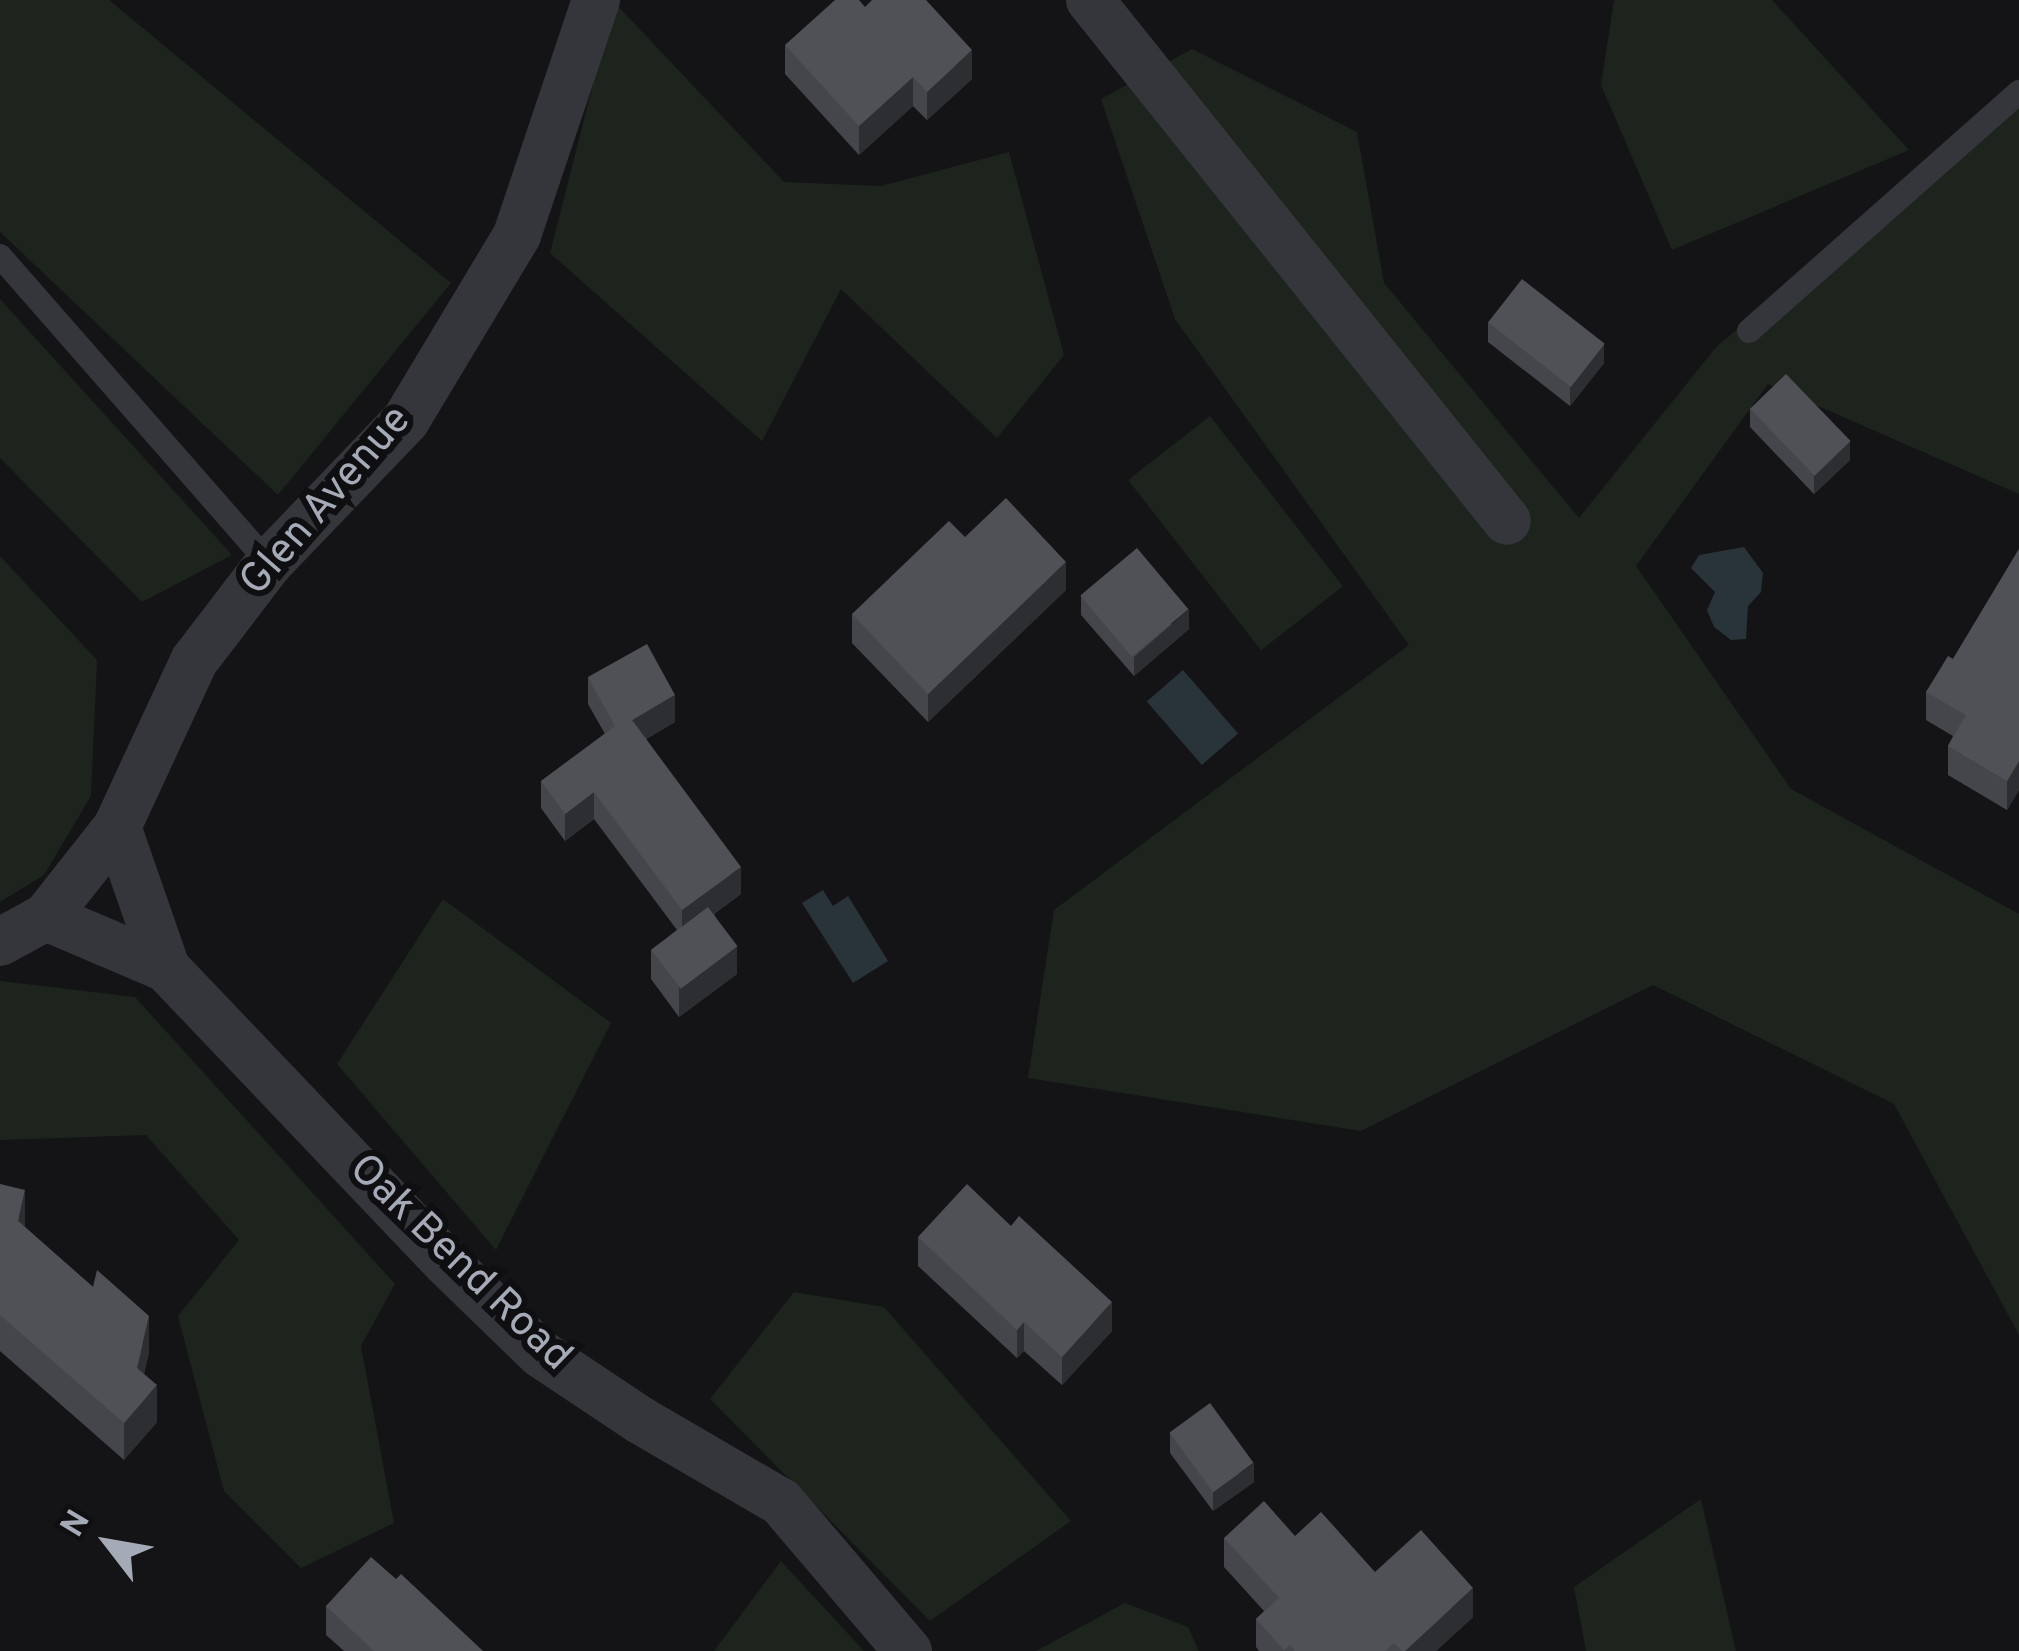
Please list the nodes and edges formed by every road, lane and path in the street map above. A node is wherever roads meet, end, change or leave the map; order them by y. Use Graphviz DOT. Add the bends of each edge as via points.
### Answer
graph roads {
  1 [pos="596,0"];
  2 [pos="1090,0"];
  3 [pos="2019,92"];
  4 [pos="0,256"];
  5 [pos="1749,331"];
  6 [pos="1507,520"];
  7 [pos="269,563"];
  8 [pos="117,827"];
  9 [pos="46,917"];
  10 [pos="0,941"];
  11 [pos="166,968"];
  12 [pos="908,1651"];
  1 -- 7 [label="street, Glen Avenue" via="517,235 406,420"];
  2 -- 6 [label="street"];
  3 -- 5 [label="lane"];
  4 -- 7 [label="lane"];
  7 -- 8 [label="street, Glen Avenue" via="194,661"];
  8 -- 9 [label="street, Glen Avenue"];
  8 -- 11 [label="street"];
  9 -- 10 [label="street"];
  9 -- 11 [label="street, Oak Bend Road"];
  11 -- 12 [label="street, Oak Bend Road" via="542,1354 781,1502"];
}
